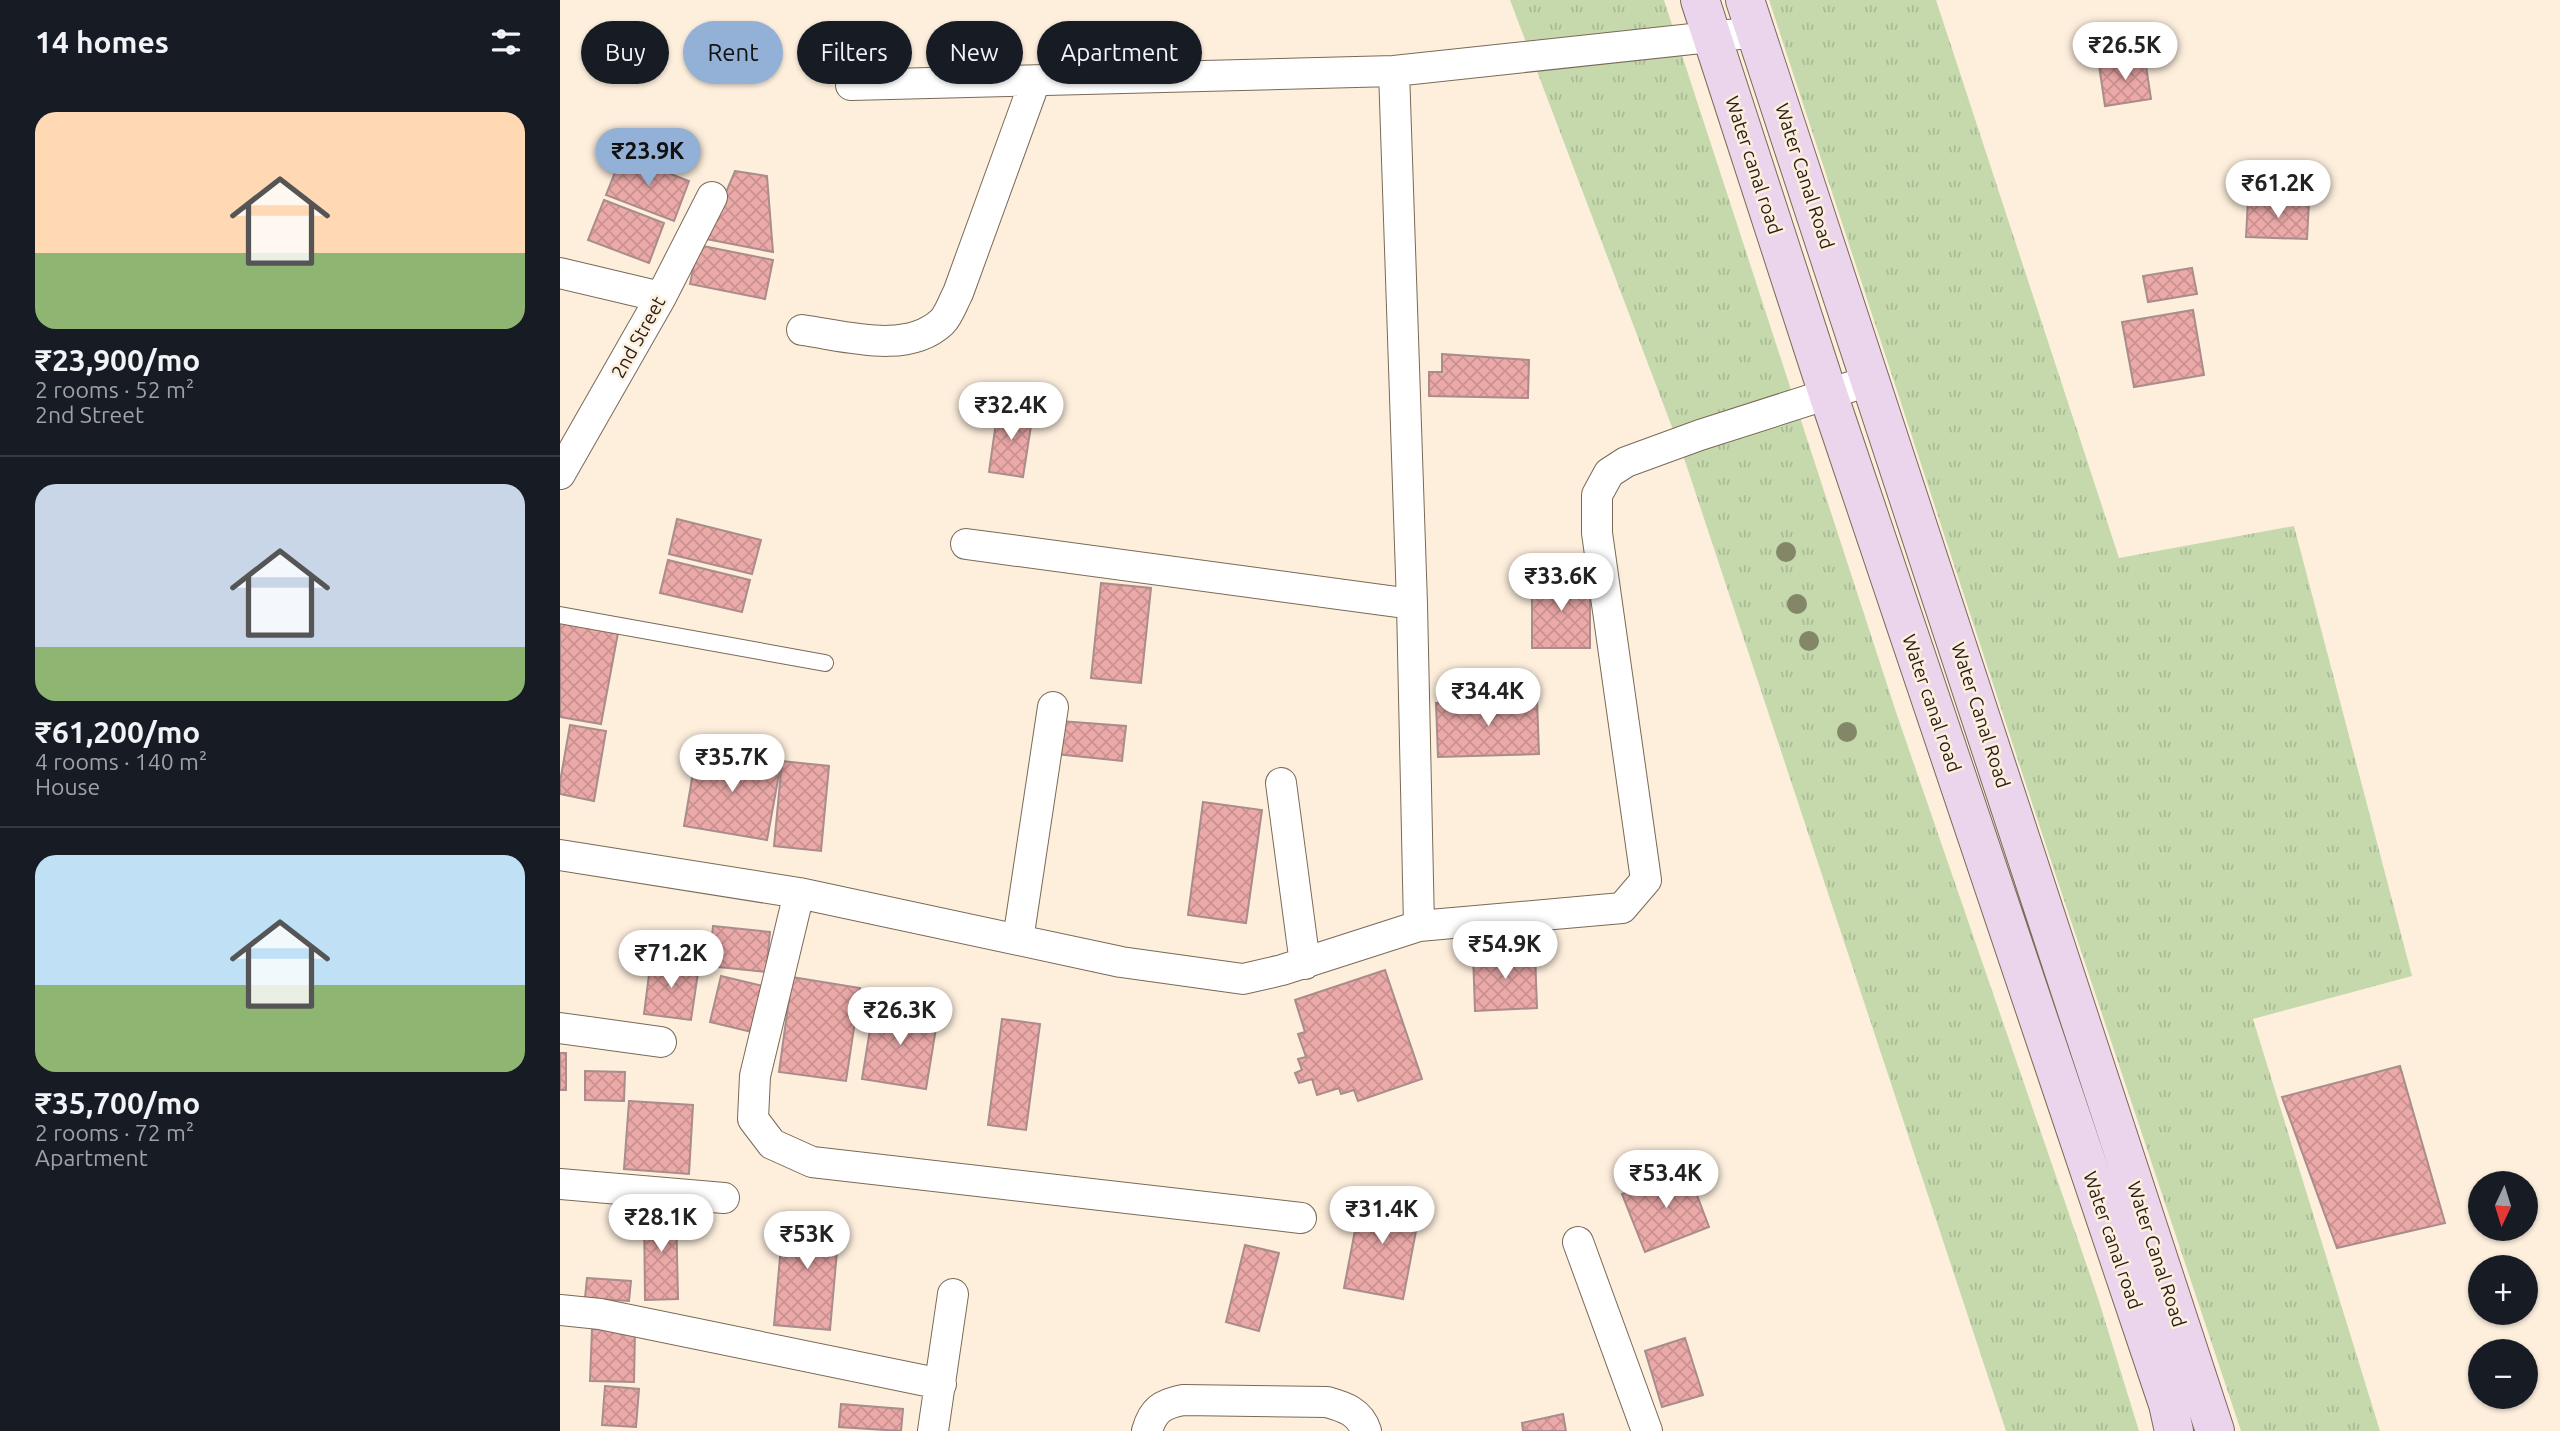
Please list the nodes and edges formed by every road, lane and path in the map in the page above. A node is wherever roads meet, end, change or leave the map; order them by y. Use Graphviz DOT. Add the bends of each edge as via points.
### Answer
graph roads {
  1 [pos="1700,0"];
  2 [pos="1751,16"];
  3 [pos="1712,37"];
  4 [pos="1394,71"];
  5 [pos="1035,81"];
  6 [pos="851,85"];
  7 [pos="712,197"];
  8 [pos="560,272"];
  9 [pos="661,297"];
  10 [pos="802,330"];
  11 [pos="1872,380"];
  12 [pos="1828,394"];
  13 [pos="560,474"];
  14 [pos="967,544"];
  15 [pos="1412,604"];
  16 [pos="560,615"];
  17 [pos="825,663"];
  18 [pos="1052,707"];
  19 [pos="1282,783"];
  20 [pos="560,855"];
  21 [pos="799,893"];
  22 [pos="1419,926"];
  23 [pos="1018,940"];
  24 [pos="1305,964"];
  25 [pos="560,1028"];
  26 [pos="662,1042"];
  27 [pos="560,1184"];
  28 [pos="724,1198"];
  29 [pos="1301,1218"];
  30 [pos="1578,1242"];
  31 [pos="953,1294"];
  32 [pos="560,1310"];
  33 [pos="941,1384"];
  34 [pos="2171,1418"];
  35 [pos="933,1431"];
  36 [pos="1146,1431"];
  37 [pos="1366,1431"];
  38 [pos="1647,1431"];
  39 [pos="2215,1431"];
  1 -- 3 [label="main road, Water canal road"];
  2 -- 3 [label="street"];
  2 -- 11 [label="main road, Water Canal Road"];
  3 -- 4 [label="street"];
  3 -- 12 [label="main road, Water canal road"];
  4 -- 5 [label="street"];
  4 -- 15 [label="street"];
  5 -- 6 [label="street"];
  5 -- 10 [label="street" via="944,320 922,337 897,342"];
  7 -- 9 [label="street, 2nd Street"];
  8 -- 9 [label="street"];
  9 -- 13 [label="street, 2nd Street"];
  11 -- 12 [label="street"];
  11 -- 39 [label="main road, Water Canal Road"];
  12 -- 22 [label="street" via="1626,462 1609,473 1597,495 1597,533 1646,880 1622,908"];
  12 -- 34 [label="main road, Water canal road"];
  14 -- 15 [label="street"];
  15 -- 22 [label="street"];
  16 -- 17 [label="lane"];
  18 -- 23 [label="street"];
  19 -- 24 [label="street"];
  20 -- 21 [label="street"];
  21 -- 23 [label="street"];
  21 -- 29 [label="street" via="755,1076 753,1119 772,1144 812,1162"];
  22 -- 24 [label="street"];
  23 -- 24 [label="street" via="1133,964 1242,979"];
  25 -- 26 [label="street"];
  27 -- 28 [label="street"];
  30 -- 38 [label="street"];
  31 -- 33 [label="street"];
  32 -- 33 [label="street" via="600,1314"];
  33 -- 35 [label="street"];
  36 -- 37 [label="street" via="1162,1404 1183,1400 1327,1402 1348,1408"];
}
